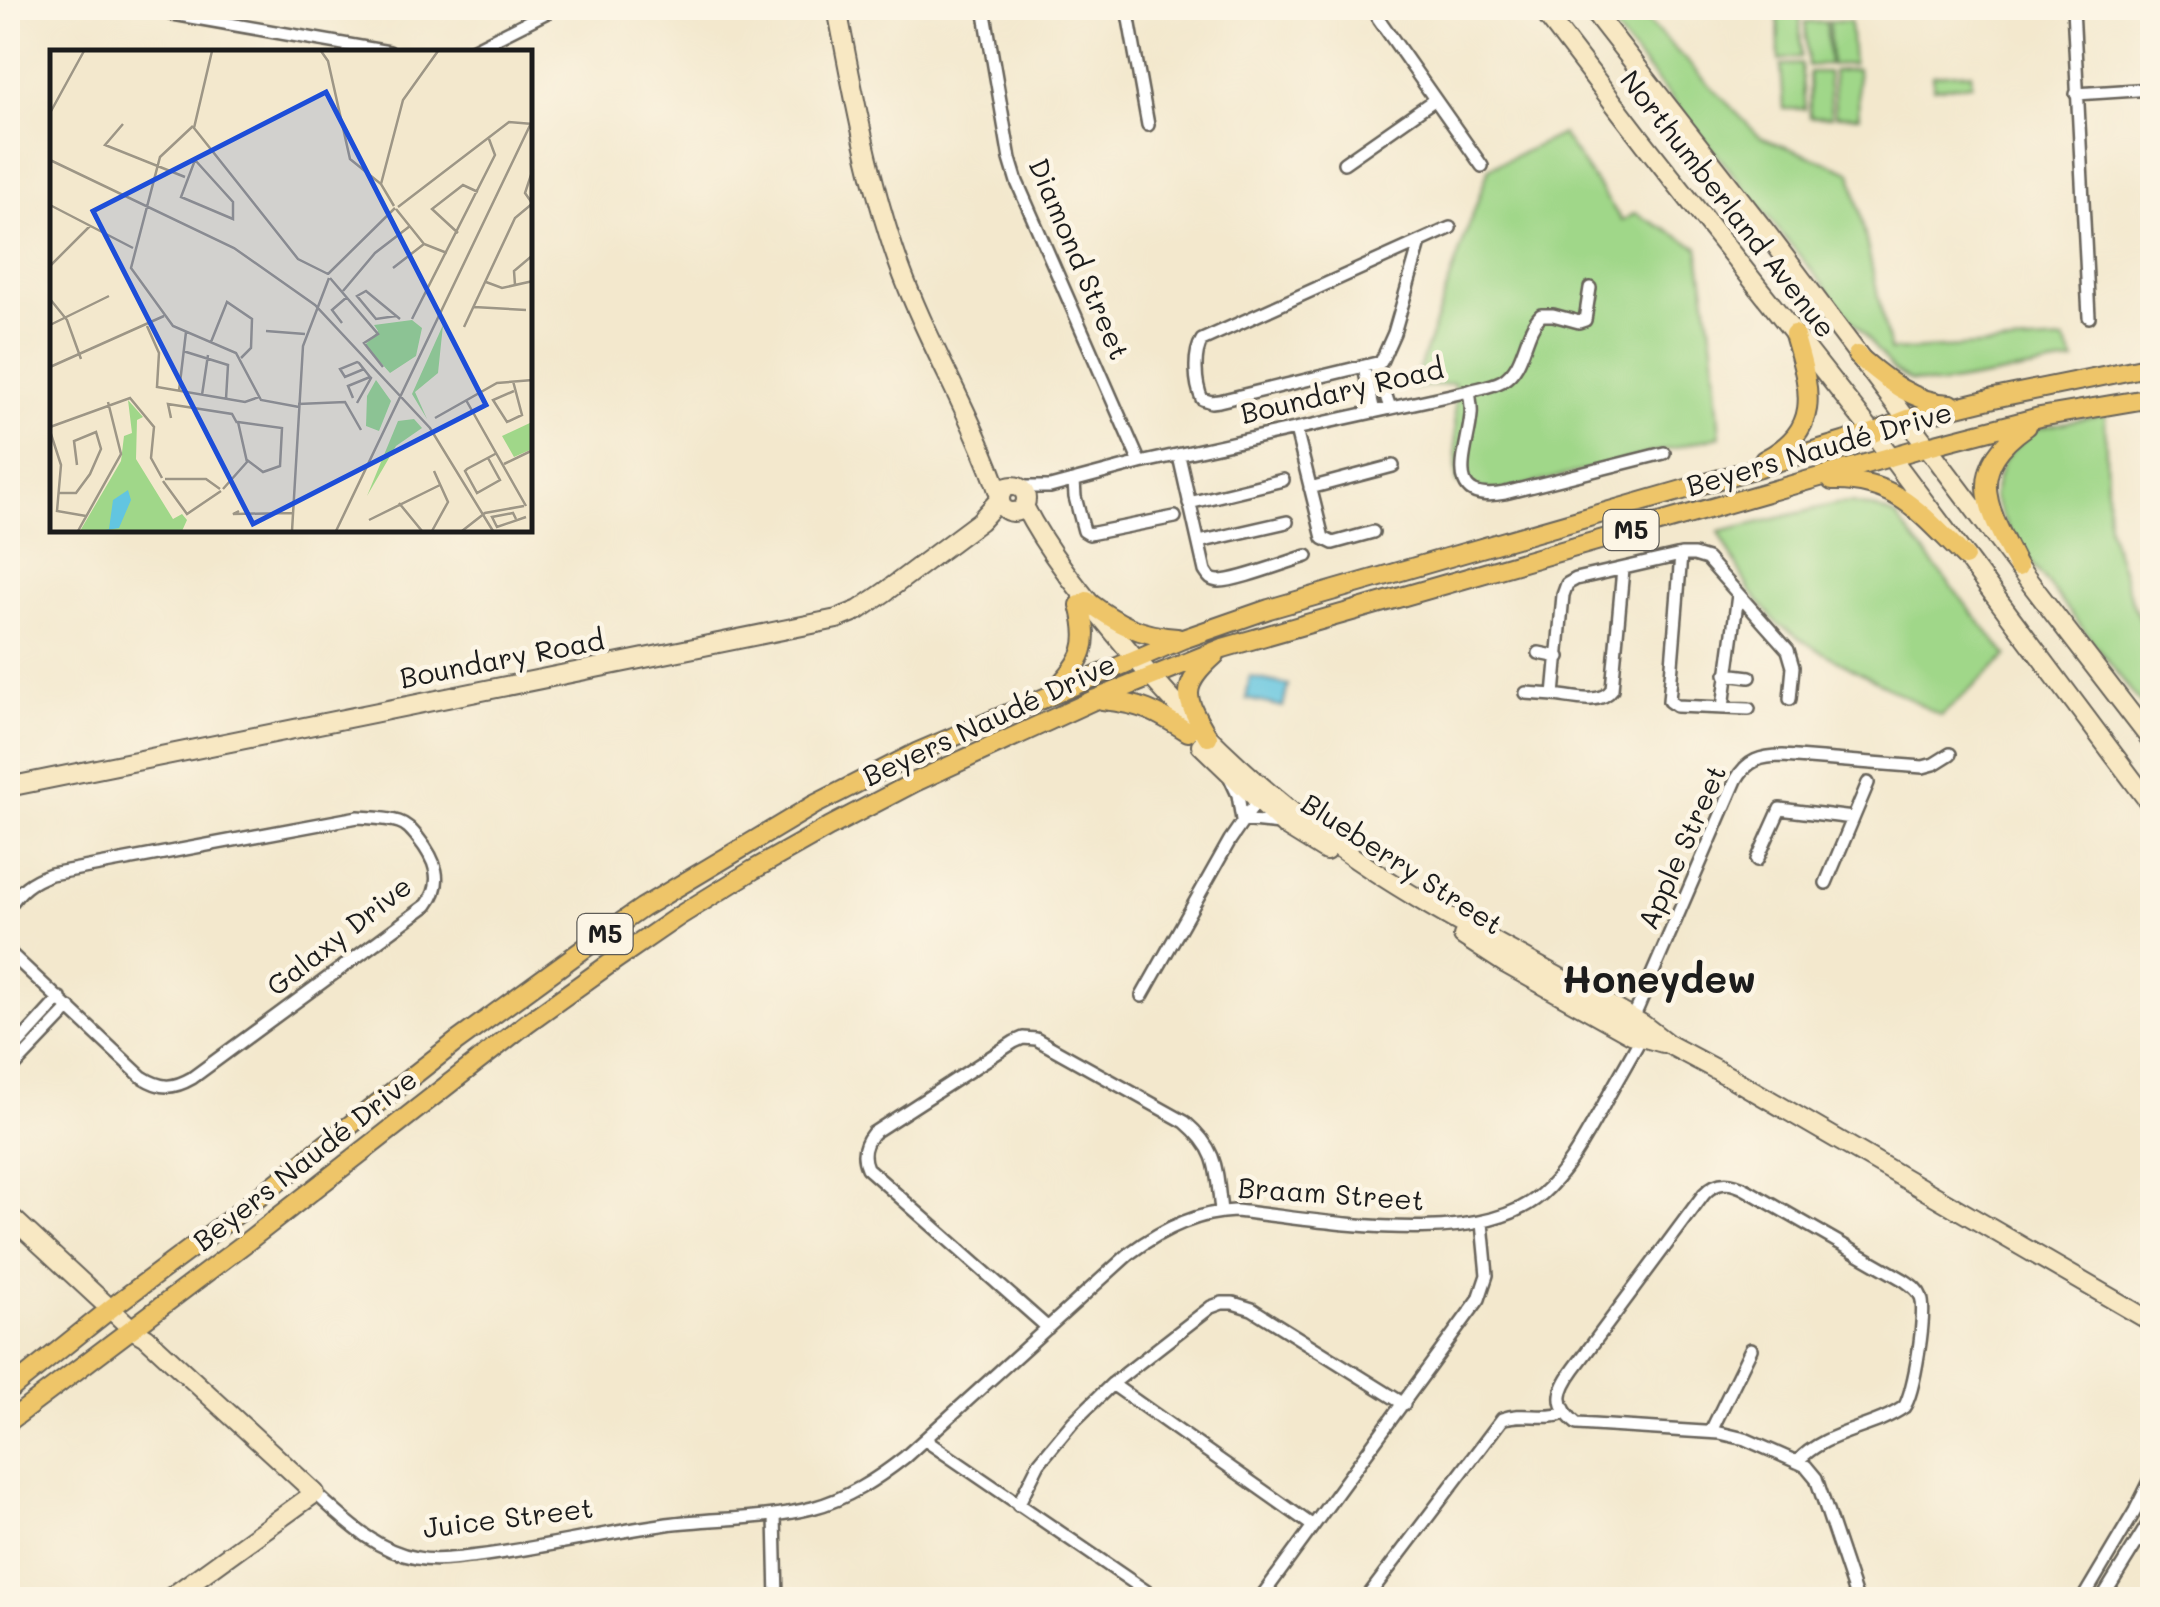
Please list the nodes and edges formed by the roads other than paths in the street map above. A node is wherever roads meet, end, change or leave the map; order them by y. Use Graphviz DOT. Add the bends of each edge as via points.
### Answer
graph roads {
  1 [pos="139,8"];
  2 [pos="554,8"];
  3 [pos="837,8"];
  4 [pos="984,8"];
  5 [pos="1127,8"];
  6 [pos="1371,8"];
  7 [pos="1541,8"];
  8 [pos="1591,8"];
  9 [pos="2073,8"];
  10 [pos="378,50"];
  11 [pos="472,50"];
  12 [pos="2152,89"];
  13 [pos="2076,94"];
  14 [pos="1434,100"];
  15 [pos="1148,125"];
  16 [pos="1344,163"];
  17 [pos="1482,166"];
  18 [pos="1450,228"];
  19 [pos="1420,243"];
  20 [pos="1590,288"];
  21 [pos="2089,317"];
  22 [pos="1794,334"];
  23 [pos="1857,355"];
  24 [pos="1370,366"];
  25 [pos="2152,366"];
  26 [pos="1470,391"];
  27 [pos="2152,398"];
  28 [pos="1970,404"];
  29 [pos="1390,408"];
  30 [pos="1374,412"];
  31 [pos="2040,417"];
  32 [pos="1908,420"];
  33 [pos="1296,430"];
  34 [pos="1873,433"];
  35 [pos="1928,446"];
  36 [pos="1664,454"];
  37 [pos="1179,456"];
  38 [pos="1891,458"];
  39 [pos="1140,463"];
  40 [pos="1393,466"];
  41 [pos="1742,472"];
  42 [pos="1283,480"];
  43 [pos="1074,481"];
  44 [pos="1799,484"];
  45 [pos="1310,488"];
  46 [pos="1013,500"];
  47 [pos="1188,503"];
  48 [pos="1175,517"];
  49 [pos="1287,522"];
  50 [pos="1374,532"];
  51 [pos="1200,542"];
  52 [pos="1680,555"];
  53 [pos="1307,556"];
  54 [pos="1965,557"];
  55 [pos="2018,567"];
  56 [pos="1623,569"];
  57 [pos="1738,595"];
  58 [pos="1084,603"];
  59 [pos="1183,639"];
  60 [pos="1222,648"];
  61 [pos="1539,654"];
  62 [pos="1559,656"];
  63 [pos="1130,661"];
  64 [pos="1726,674"];
  65 [pos="1750,676"];
  66 [pos="1146,678"];
  67 [pos="1526,692"];
  68 [pos="1554,695"];
  69 [pos="1048,696"];
  70 [pos="1096,699"];
  71 [pos="1790,699"];
  72 [pos="1723,707"];
  73 [pos="1749,710"];
  74 [pos="1188,732"];
  75 [pos="1208,737"];
  76 [pos="2152,741"];
  77 [pos="1950,754"];
  78 [pos="1226,770"];
  79 [pos="1868,783"];
  80 [pos="8,787"];
  81 [pos="1262,794"];
  82 [pos="2152,806"];
  83 [pos="1853,818"];
  84 [pos="1242,820"];
  85 [pos="1284,824"];
  86 [pos="1756,860"];
  87 [pos="1826,883"];
  88 [pos="8,908"];
  89 [pos="8,947"];
  90 [pos="1142,996"];
  91 [pos="60,998"];
  92 [pos="70,1008"];
  93 [pos="1637,1029"];
  94 [pos="8,1054"];
  95 [pos="8,1073"];
  96 [pos="8,1200"];
  97 [pos="1221,1211"];
  98 [pos="8,1214"];
  99 [pos="1482,1223"];
  100 [pos="114,1306"];
  101 [pos="2152,1322"];
  102 [pos="1048,1328"];
  103 [pos="140,1330"];
  104 [pos="1750,1349"];
  105 [pos="1112,1384"];
  106 [pos="8,1392"];
  107 [pos="1404,1404"];
  108 [pos="1565,1413"];
  109 [pos="8,1422"];
  110 [pos="1711,1432"];
  111 [pos="925,1440"];
  112 [pos="1797,1462"];
  113 [pos="2152,1477"];
  114 [pos="316,1493"];
  115 [pos="1018,1506"];
  116 [pos="774,1516"];
  117 [pos="2152,1518"];
  118 [pos="1314,1526"];
  119 [pos="166,1600"];
  120 [pos="777,1600"];
  121 [pos="1159,1600"];
  122 [pos="1259,1600"];
  123 [pos="1364,1600"];
  124 [pos="1857,1600"];
  125 [pos="2082,1600"];
  126 [pos="2100,1600"];
  1 -- 10 [label="street"];
  2 -- 11 [label="street"];
  3 -- 46 [label="street" via="856,110 899,265 940,364"];
  4 -- 39 [label="street, Diamond Street" via="1017,182"];
  5 -- 15 [label="street"];
  6 -- 14 [label="street"];
  7 -- 22 [label="street, Northumberland Avenue"];
  8 -- 23 [label="street, Northumberland Avenue"];
  9 -- 13 [label="street"];
  12 -- 13 [label="street"];
  13 -- 21 [label="street"];
  14 -- 16 [label="street"];
  14 -- 17 [label="street"];
  18 -- 19 [label="street"];
  19 -- 24 [label="street" via="1384,358"];
  19 -- 24 [label="street" via="1209,337 1197,350 1198,389 1211,402"];
  20 -- 26 [label="street" via="1585,320 1541,315 1511,374"];
  22 -- 34 [label="street, Northumberland Avenue"];
  22 -- 41 [label="main road" via="1806,373 1806,416 1773,456"];
  23 -- 28 [label="main road" via="1918,398"];
  23 -- 32 [label="street, Northumberland Avenue"];
  24 -- 29 [label="street"];
  24 -- 30 [label="street"];
  25 -- 28 [label="main road, Beyers Naudé Drive / M5"];
  26 -- 29 [label="street, Boundary Road"];
  26 -- 36 [label="street, Boundary Road" via="1461,475 1479,493 1505,493"];
  27 -- 31 [label="main road, Beyers Naudé Drive / M5"];
  28 -- 32 [label="main road, Beyers Naudé Drive / M5"];
  29 -- 30 [label="street, Boundary Road"];
  30 -- 33 [label="street, Boundary Road"];
  31 -- 35 [label="main road, Beyers Naudé Drive / M5"];
  31 -- 55 [label="main road" via="1998,451 1986,484 1989,509"];
  32 -- 34 [label="main road, Beyers Naudé Drive / M5"];
  32 -- 35 [label="street, Northumberland Avenue"];
  33 -- 37 [label="street, Boundary Road"];
  33 -- 45 [label="street"];
  34 -- 38 [label="street, Northumberland Avenue"];
  34 -- 41 [label="main road, Beyers Naudé Drive / M5"];
  35 -- 38 [label="main road, Beyers Naudé Drive / M5"];
  35 -- 55 [label="street, Northumberland Avenue"];
  37 -- 39 [label="street, Boundary Road"];
  37 -- 47 [label="street"];
  38 -- 44 [label="main road, Beyers Naudé Drive / M5"];
  38 -- 54 [label="street, Northumberland Avenue"];
  39 -- 43 [label="street, Boundary Road"];
  40 -- 45 [label="street"];
  41 -- 59 [label="main road, Beyers Naudé Drive / M5"];
  42 -- 47 [label="street"];
  43 -- 46 [label="street, Boundary Road"];
  43 -- 48 [label="street" via="1089,534"];
  44 -- 54 [label="main road" via="1856,481 1893,492"];
  44 -- 60 [label="main road, Beyers Naudé Drive / M5"];
  45 -- 50 [label="street" via="1326,541"];
  46 -- 58 [label="street"];
  46 -- 80 [label="street, Boundary Road" via="837,619 29,776"];
  47 -- 51 [label="street"];
  49 -- 51 [label="street"];
  51 -- 53 [label="street" via="1205,571 1218,580"];
  52 -- 56 [label="street"];
  52 -- 57 [label="street" via="1707,560"];
  52 -- 72 [label="street" via="1669,701"];
  54 -- 82 [label="street, Northumberland Avenue"];
  55 -- 76 [label="street, Northumberland Avenue"];
  56 -- 62 [label="street" via="1567,584"];
  56 -- 68 [label="street" via="1612,689 1599,700"];
  57 -- 64 [label="street"];
  57 -- 71 [label="street" via="1788,650 1794,667"];
  58 -- 59 [label="main road" via="1140,633"];
  58 -- 63 [label="street"];
  58 -- 69 [label="main road" via="1084,652"];
  59 -- 63 [label="main road, Beyers Naudé Drive / M5"];
  60 -- 66 [label="main road, Beyers Naudé Drive / M5"];
  60 -- 75 [label="main road" via="1190,683 1190,706"];
  61 -- 62 [label="street"];
  62 -- 68 [label="street"];
  63 -- 66 [label="street"];
  63 -- 69 [label="main road, Beyers Naudé Drive / M5"];
  64 -- 65 [label="street"];
  64 -- 72 [label="street"];
  66 -- 70 [label="main road, Beyers Naudé Drive / M5"];
  66 -- 74 [label="street, Blueberry Street"];
  66 -- 75 [label="street, Blueberry Street"];
  67 -- 68 [label="street"];
  69 -- 100 [label="main road, Beyers Naudé Drive / M5" via="814,806 642,908"];
  70 -- 74 [label="main road" via="1141,706"];
  70 -- 103 [label="main road, Beyers Naudé Drive / M5" via="915,782 679,916 527,1023"];
  72 -- 73 [label="street"];
  74 -- 78 [label="street, Blueberry Street"];
  75 -- 81 [label="street, Blueberry Street"];
  77 -- 93 [label="street, Apple Street" via="1923,766 1772,756 1748,764"];
  78 -- 81 [label="street, Blueberry Street"];
  78 -- 84 [label="street"];
  79 -- 83 [label="street"];
  81 -- 84 [label="street"];
  81 -- 85 [label="street, Blueberry Street"];
  81 -- 93 [label="street, Blueberry Street"];
  83 -- 86 [label="street" via="1780,809"];
  83 -- 87 [label="street"];
  84 -- 85 [label="street"];
  84 -- 90 [label="street"];
  85 -- 93 [label="street, Blueberry Street" via="1506,964"];
  88 -- 92 [label="street, Galaxy Drive" via="25,886 51,874 343,819 401,823 434,859 436,883 427,904 179,1086 142,1077"];
  89 -- 91 [label="street, Galaxy Drive"];
  91 -- 92 [label="street, Galaxy Drive"];
  91 -- 94 [label="street"];
  92 -- 95 [label="street"];
  93 -- 99 [label="street, Braam Street" via="1565,1169 1528,1205"];
  93 -- 101 [label="street, Blueberry Street"];
  96 -- 100 [label="street, Juice Street"];
  97 -- 99 [label="street, Braam Street" via="1397,1228"];
  97 -- 102 [label="street, Braam Street" via="1146,1241"];
  97 -- 102 [label="street" via="1213,1157 1192,1129 1036,1039 1014,1042 873,1133 864,1150 868,1168"];
  98 -- 100 [label="street, Juice Street"];
  99 -- 107 [label="street" via="1485,1286"];
  100 -- 103 [label="street, Juice Street"];
  100 -- 106 [label="main road, Beyers Naudé Drive / M5"];
  102 -- 111 [label="street, Braam Street"];
  103 -- 109 [label="main road, Beyers Naudé Drive / M5"];
  103 -- 114 [label="street, Juice Street"];
  104 -- 110 [label="street"];
  105 -- 107 [label="street" via="1199,1315 1233,1303"];
  105 -- 115 [label="street" via="1038,1463"];
  105 -- 118 [label="street"];
  107 -- 118 [label="street"];
  108 -- 110 [label="street" via="1588,1426"];
  108 -- 112 [label="street" via="1561,1391 1574,1368 1704,1194 1718,1184 1735,1184 1904,1280 1922,1298 1904,1408 1820,1444"];
  108 -- 123 [label="street" via="1502,1419"];
  110 -- 112 [label="street"];
  111 -- 115 [label="street"];
  111 -- 116 [label="street, Braam Street" via="850,1494"];
  112 -- 124 [label="street" via="1816,1478"];
  113 -- 125 [label="street"];
  114 -- 116 [label="street, Juice Street" via="368,1538 419,1559"];
  114 -- 119 [label="street"];
  115 -- 121 [label="street"];
  116 -- 120 [label="street"];
  117 -- 126 [label="street"];
  118 -- 122 [label="street"];
}
